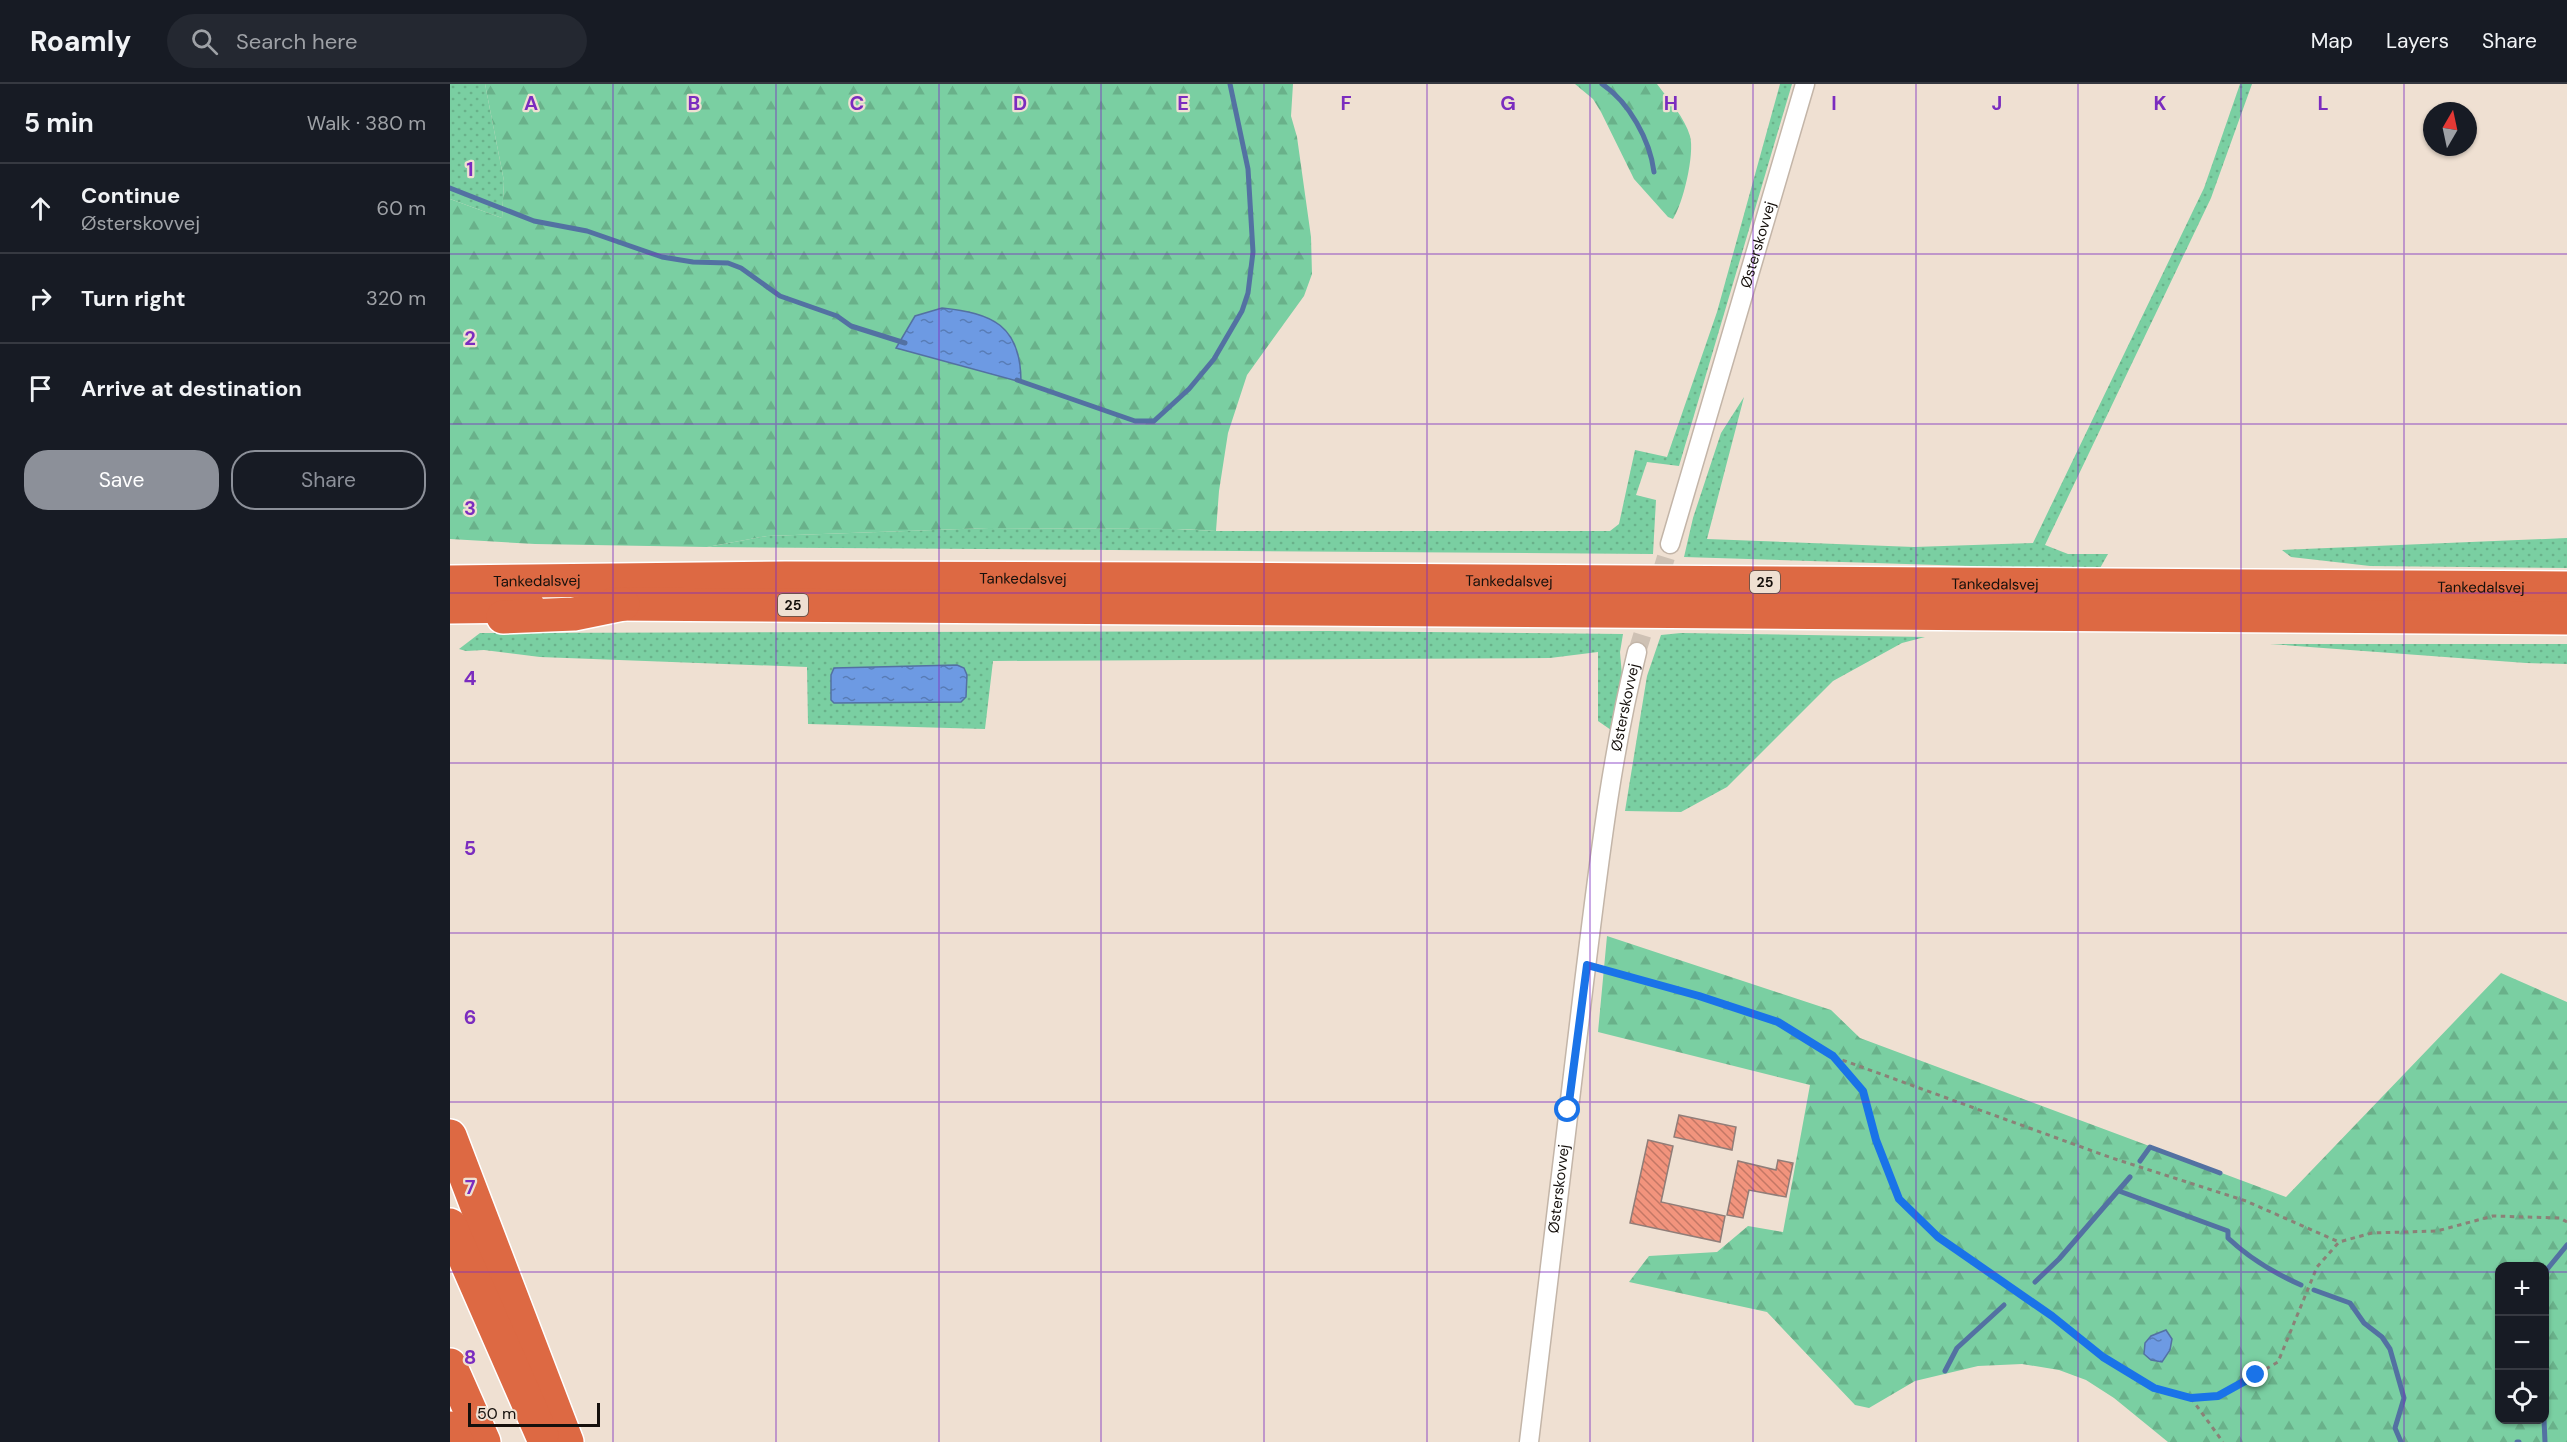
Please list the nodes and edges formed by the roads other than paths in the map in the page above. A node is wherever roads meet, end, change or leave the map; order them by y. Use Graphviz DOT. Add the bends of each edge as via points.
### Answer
graph roads {
  1 [pos="1805,84"];
  2 [pos="1670,544"];
  3 [pos="450,568"];
  4 [pos="450,582"];
  5 [pos="2567,588"];
  6 [pos="621,593"];
  7 [pos="450,607"];
  8 [pos="2567,618"];
  9 [pos="450,619"];
  10 [pos="1637,652"];
  11 [pos="450,1136"];
  12 [pos="450,1225"];
  13 [pos="450,1365"];
  14 [pos="450,1428"];
  15 [pos="457,1442"];
  16 [pos="484,1442"];
  17 [pos="545,1442"];
  18 [pos="567,1442"];
  19 [pos="1529,1442"];
  1 -- 2 [label="street, Østerskovvej"];
  3 -- 6 [label="highway" via="553,570"];
  4 -- 6 [label="highway, Tankedalsvej / 25"];
  5 -- 6 [label="highway, Tankedalsvej / 25" via="785,578"];
  6 -- 7 [label="highway, Tankedalsvej / 25"];
  6 -- 8 [label="highway, Tankedalsvej / 25"];
  6 -- 9 [label="highway" via="551,616"];
  10 -- 19 [label="street, Østerskovvej" via="1622,713 1587,965"];
  11 -- 18 [label="highway"];
  12 -- 17 [label="highway"];
  13 -- 16 [label="highway"];
  14 -- 15 [label="highway"];
}
